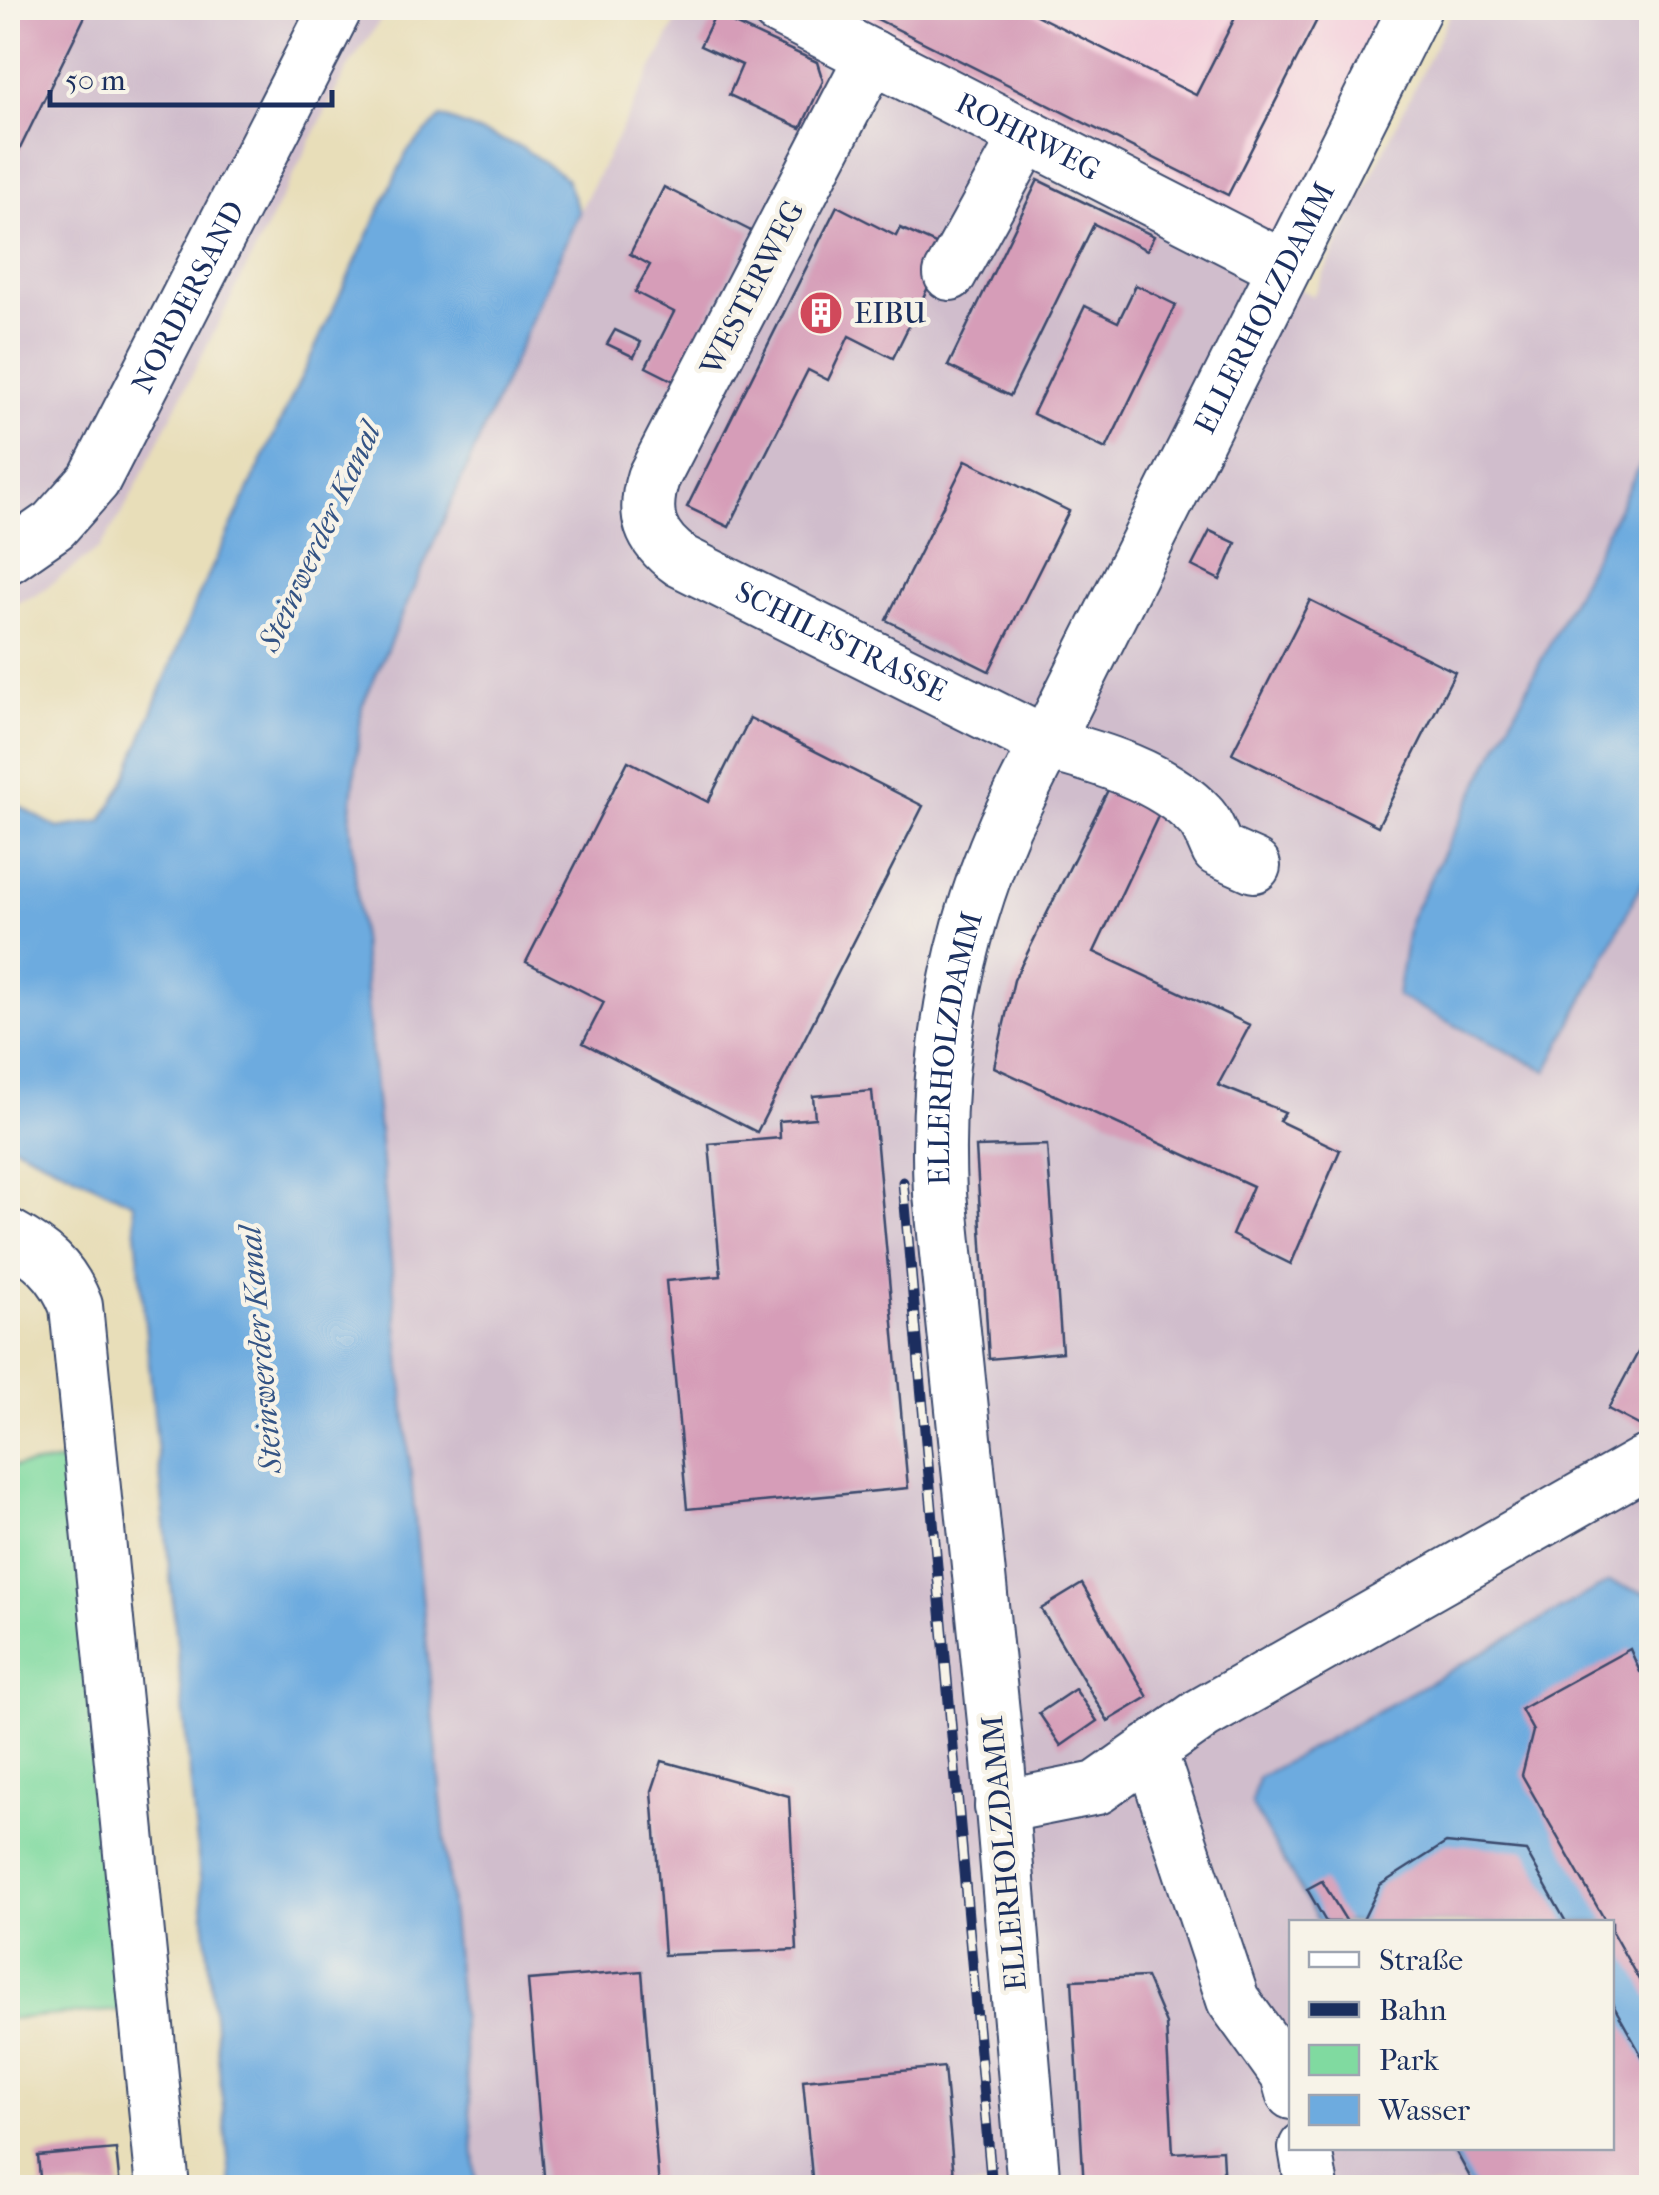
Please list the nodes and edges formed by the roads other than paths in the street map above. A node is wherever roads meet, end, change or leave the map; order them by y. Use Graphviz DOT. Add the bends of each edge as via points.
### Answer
graph roads {
  1 [pos="336,8"];
  2 [pos="1415,8"];
  3 [pos="794,11"];
  4 [pos="872,56"];
  5 [pos="1027,135"];
  6 [pos="1282,266"];
  7 [pos="950,274"];
  8 [pos="648,526"];
  9 [pos="8,558"];
  10 [pos="1046,744"];
  11 [pos="1254,866"];
  12 [pos="8,1235"];
  13 [pos="1652,1464"];
  14 [pos="1150,1750"];
  15 [pos="1001,1806"];
  16 [pos="1289,2082"];
  17 [pos="1305,2150"];
  18 [pos="163,2188"];
  19 [pos="1034,2188"];
  20 [pos="1312,2188"];
  1 -- 9 [label="street, NORDERSAND" via="94,480 54,525"];
  2 -- 6 [label="street, ELLERHOLZDAMM"];
  3 -- 4 [label="street, ROHRWEG"];
  4 -- 5 [label="street, ROHRWEG"];
  4 -- 8 [label="street, WESTERWEG" via="654,478"];
  5 -- 6 [label="street, ROHRWEG"];
  5 -- 7 [label="street"];
  6 -- 10 [label="street, ELLERHOLZDAMM"];
  8 -- 10 [label="street, SCHILFSTRASSE" via="681,561"];
  10 -- 11 [label="street, SCHILFSTRASSE" via="1098,757 1172,795 1202,817 1218,850"];
  10 -- 15 [label="street, ELLERHOLZDAMM" via="974,902 953,981 938,1108 947,1287"];
  12 -- 18 [label="street" via="56,1268 76,1306"];
  13 -- 14 [label="street" via="1202,1714"];
  14 -- 15 [label="street" via="1097,1788"];
  14 -- 16 [label="street" via="1233,2000"];
  15 -- 19 [label="street, ELLERHOLZDAMM"];
  17 -- 20 [label="street"];
}
